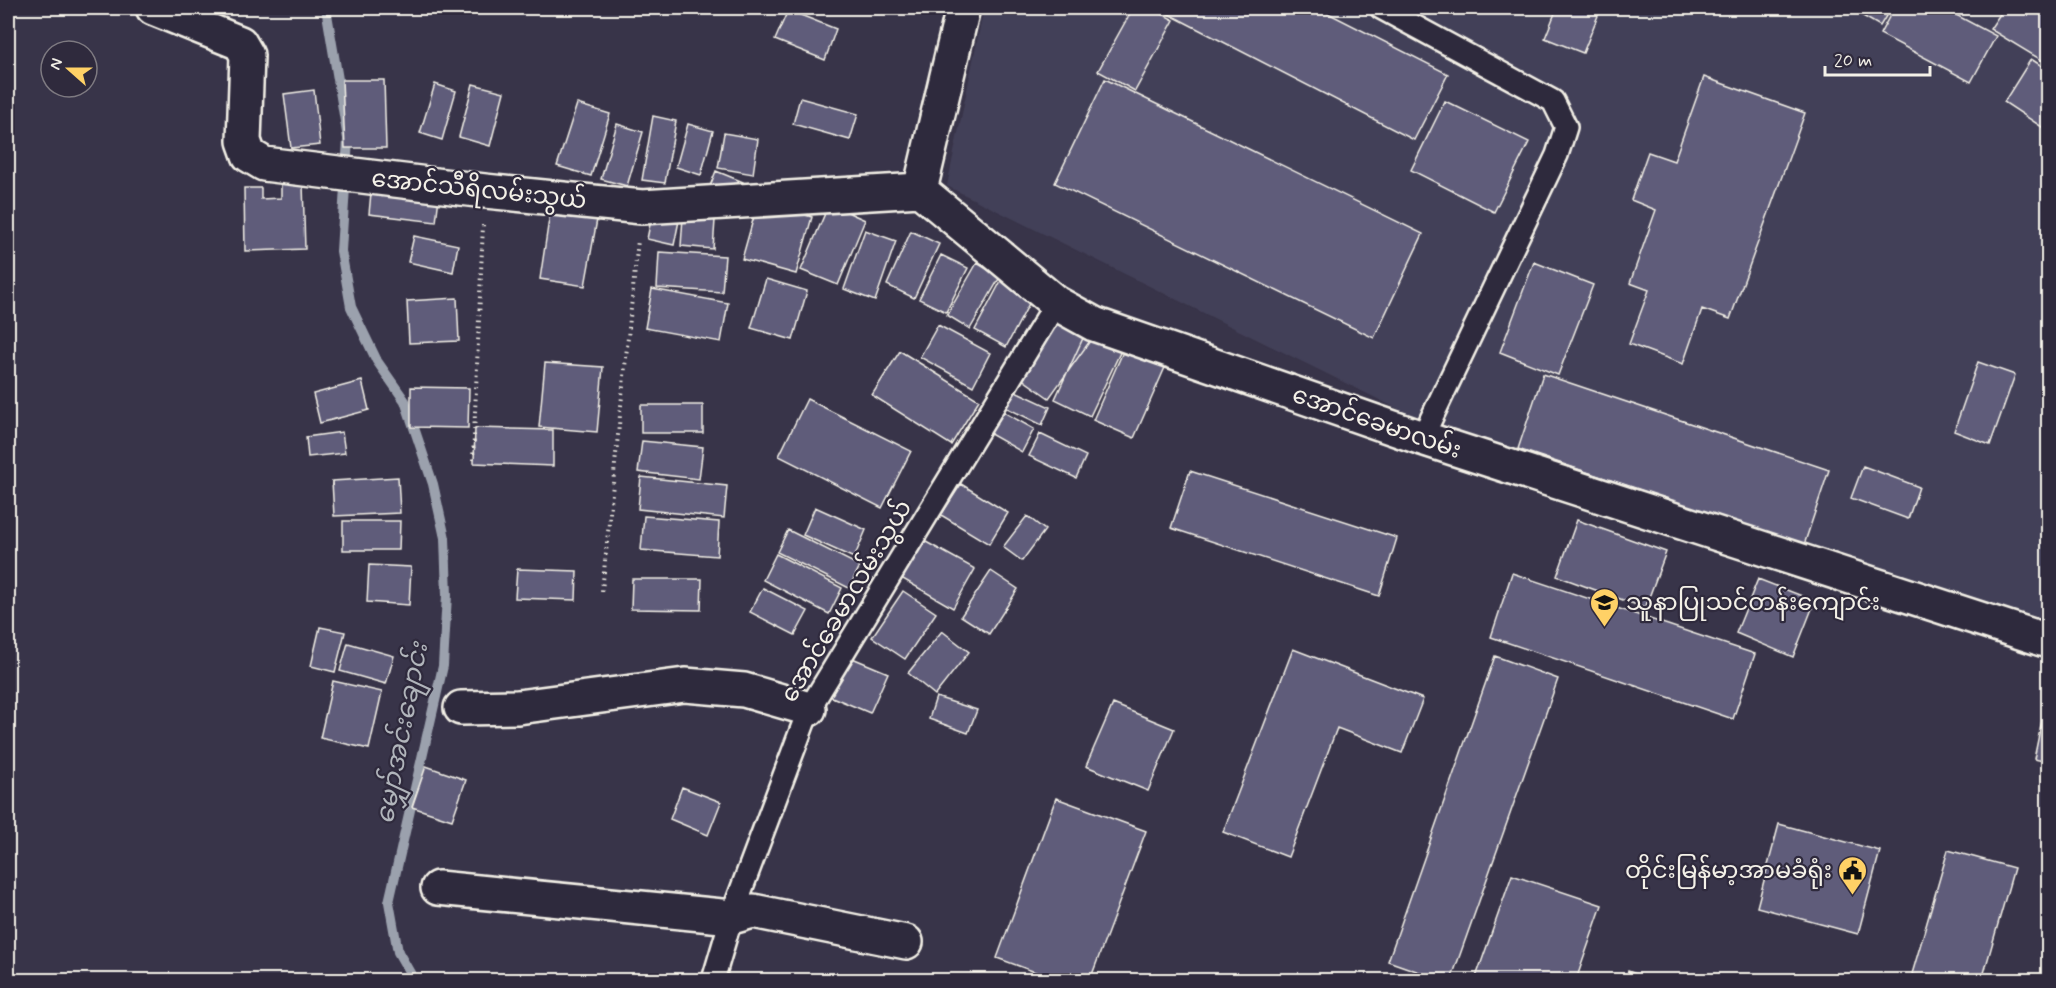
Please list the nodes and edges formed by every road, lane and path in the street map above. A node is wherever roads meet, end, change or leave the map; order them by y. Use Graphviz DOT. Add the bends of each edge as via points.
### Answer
graph roads {
  1 [pos="153,8"];
  2 [pos="963,8"];
  3 [pos="1381,8"];
  4 [pos="920,190"];
  5 [pos="485,191"];
  6 [pos="642,207"];
  7 [pos="1056,303"];
  8 [pos="1422,438"];
  9 [pos="472,460"];
  10 [pos="602,591"];
  11 [pos="2049,641"];
  12 [pos="461,708"];
  13 [pos="809,709"];
  14 [pos="438,888"];
  15 [pos="732,917"];
  16 [pos="906,942"];
  17 [pos="713,981"];
  1 -- 5 [label="street, အောင်သီရိလမ်းသွယ်" via="240,43 247,55 244,141 249,155 264,164"];
  2 -- 4 [label="street"];
  3 -- 8 [label="lane" via="1553,101 1566,127 1557,155"];
  4 -- 6 [label="street, အောင်သီရိလမ်းသွယ်"];
  4 -- 7 [label="street, အောင်ခေမာလမ်း"];
  5 -- 6 [label="street, အောင်သီရိလမ်းသွယ်"];
  5 -- 9 [label="path"];
  6 -- 10 [label="path"];
  7 -- 8 [label="street, အောင်ခေမာလမ်း" via="1094,324"];
  7 -- 13 [label="lane, အောင်ခေမာလမ်းသွယ်"];
  8 -- 11 [label="street, အောင်ခေမာလမ်း"];
  12 -- 13 [label="street" via="518,707 685,685 744,690"];
  13 -- 15 [label="lane, အောင်ခေမာလမ်းသွယ်"];
  14 -- 15 [label="street"];
  15 -- 16 [label="street" via="753,911"];
  15 -- 17 [label="lane, အောင်ခေမာလမ်းသွယ်"];
}
